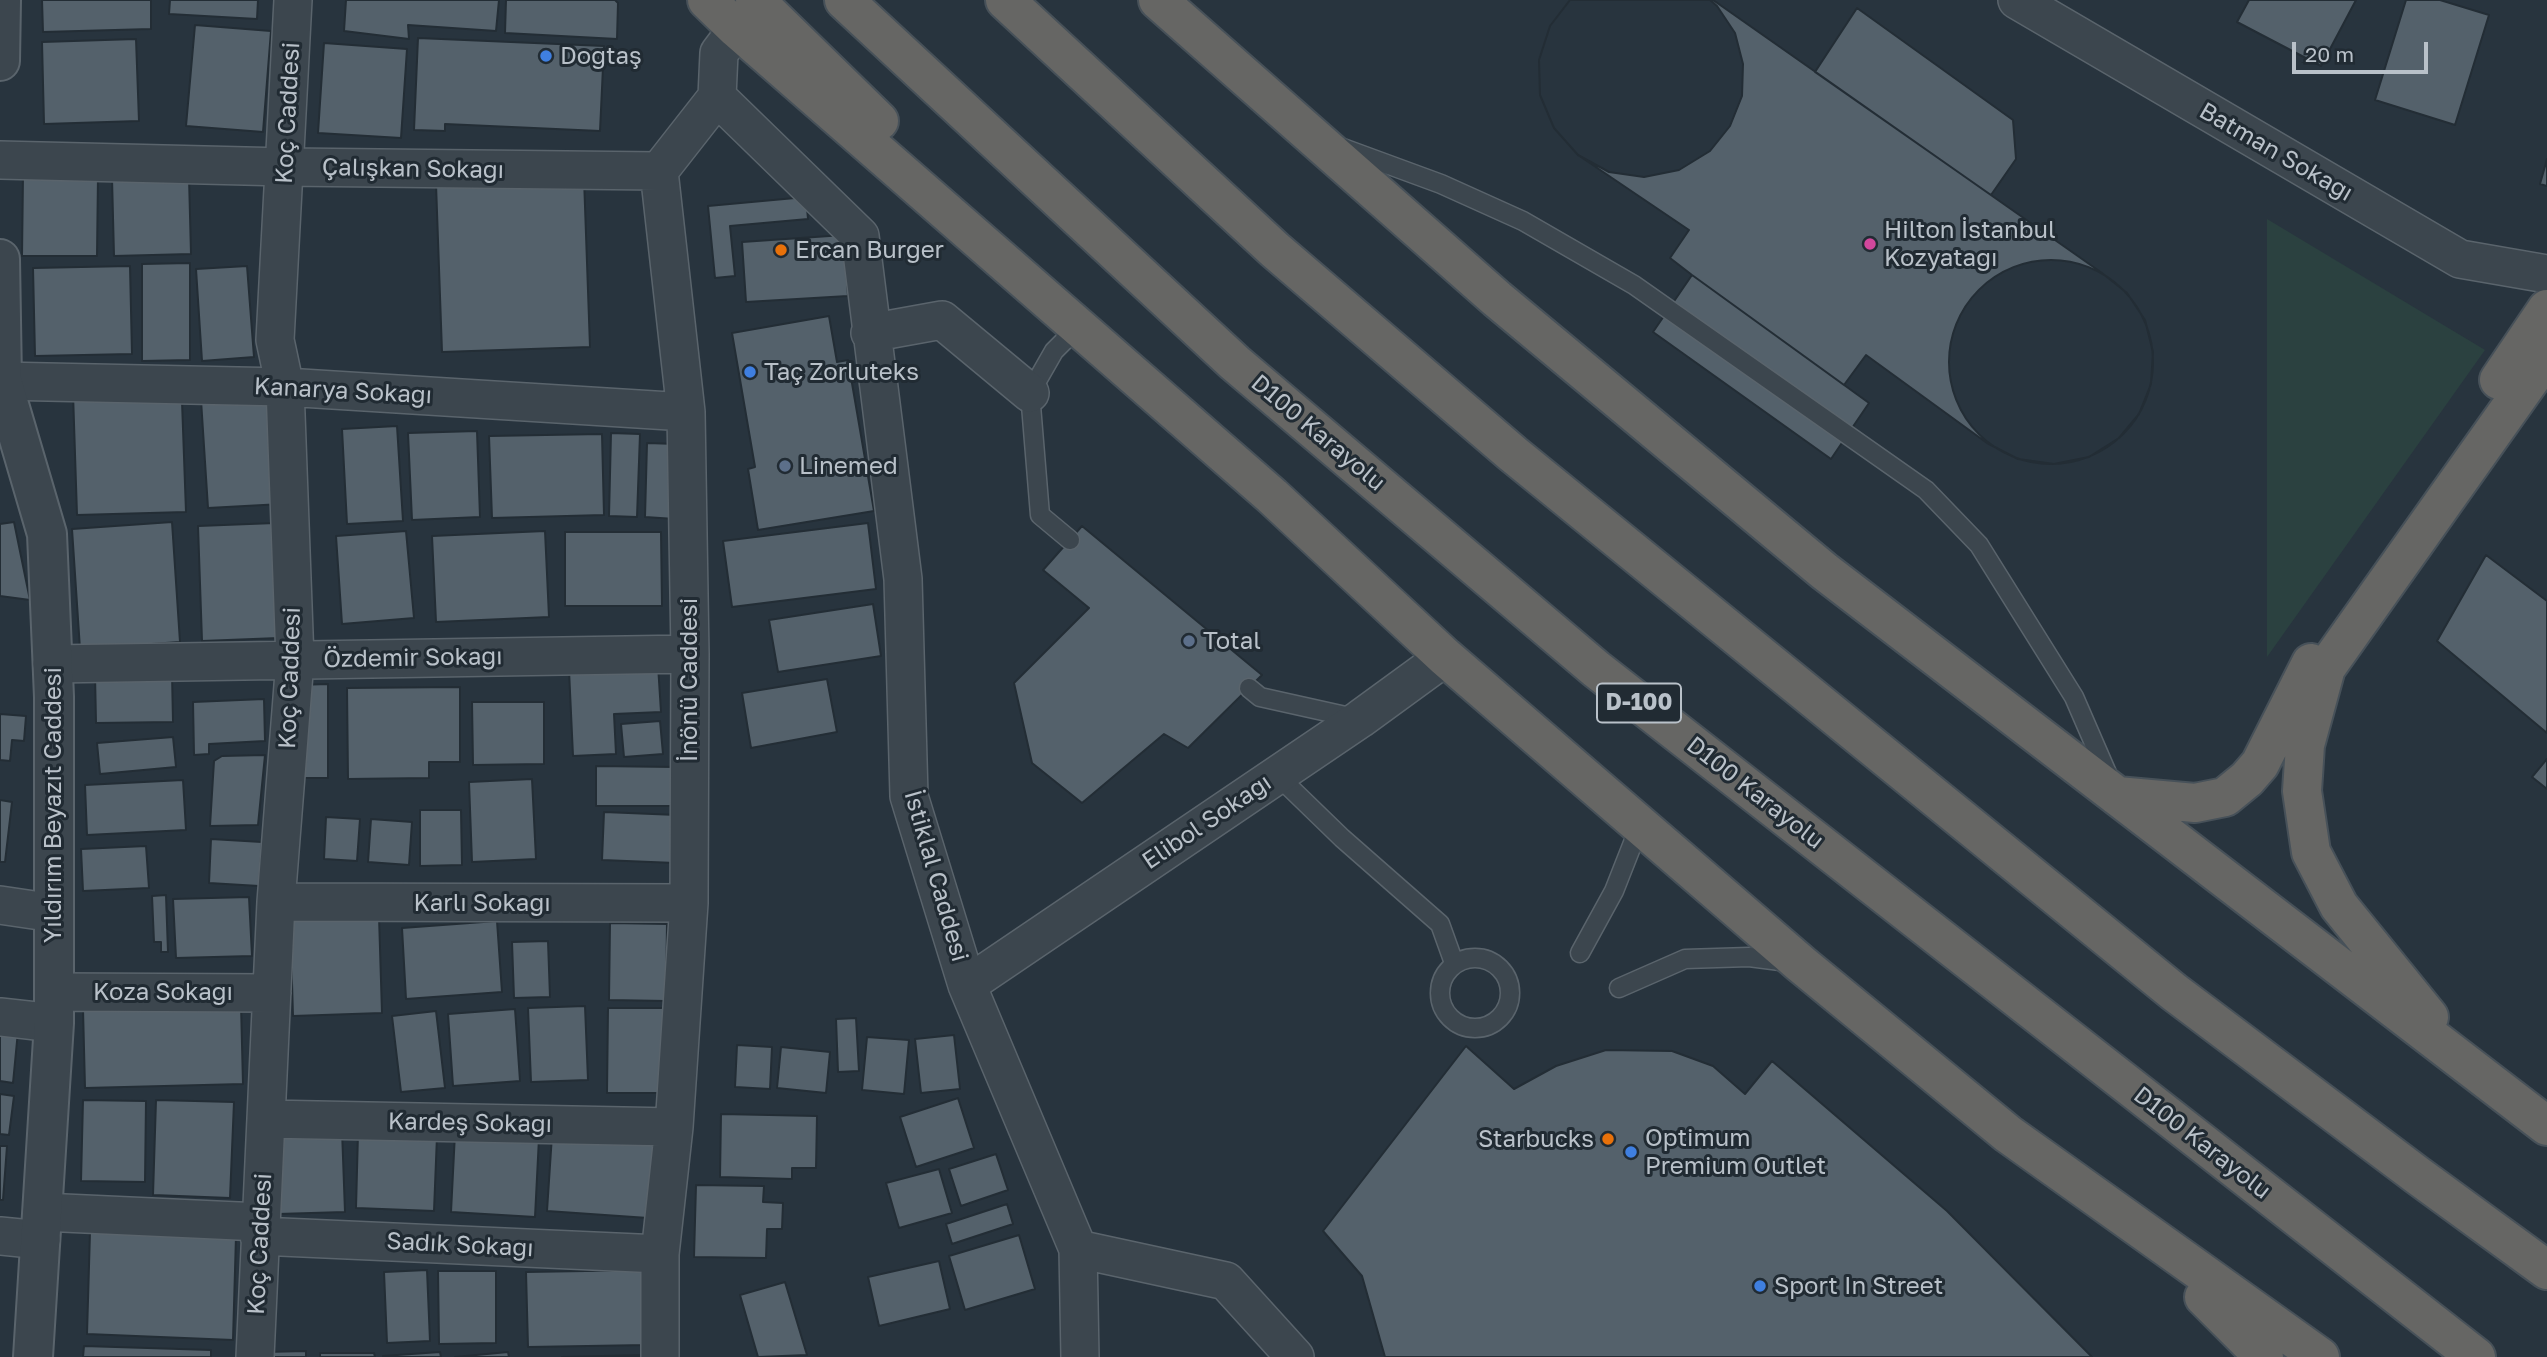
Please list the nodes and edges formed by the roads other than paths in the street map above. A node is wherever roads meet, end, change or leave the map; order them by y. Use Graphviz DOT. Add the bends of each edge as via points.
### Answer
graph roads {
  1 [pos="1,0"];
  2 [pos="293,0"];
  3 [pos="707,0"];
  4 [pos="844,0"];
  5 [pos="1005,0"];
  6 [pos="1158,0"];
  7 [pos="2017,0"];
  8 [pos="746,15"];
  9 [pos="0,61"];
  10 [pos="717,97"];
  11 [pos="1310,136"];
  12 [pos="0,160"];
  13 [pos="286,167"];
  14 [pos="659,172"];
  15 [pos="0,259"];
  16 [pos="2547,274"];
  17 [pos="2547,309"];
  18 [pos="1077,328"];
  19 [pos="870,333"];
  20 [pos="2547,356"];
  21 [pos="1,381"];
  22 [pos="285,387"];
  23 [pos="1030,393"];
  24 [pos="686,412"];
  25 [pos="1070,540"];
  26 [pos="2341,628"];
  27 [pos="690,654"];
  28 [pos="1446,657"];
  29 [pos="295,660"];
  30 [pos="52,664"];
  31 [pos="1249,688"];
  32 [pos="1360,719"];
  33 [pos="1277,775"];
  34 [pos="2117,796"];
  35 [pos="1640,825"];
  36 [pos="276,902"];
  37 [pos="689,903"];
  38 [pos="0,905"];
  39 [pos="54,912"];
  40 [pos="1580,953"];
  41 [pos="1454,963"];
  42 [pos="1801,964"];
  43 [pos="967,985"];
  44 [pos="1619,988"];
  45 [pos="272,993"];
  46 [pos="54,1007"];
  47 [pos="0,1017"];
  48 [pos="2465,1062"];
  49 [pos="266,1119"];
  50 [pos="2547,1126"];
  51 [pos="674,1127"];
  52 [pos="2126,1219"];
  53 [pos="42,1226"];
  54 [pos="260,1229"];
  55 [pos="0,1236"];
  56 [pos="1078,1249"];
  57 [pos="660,1254"];
  58 [pos="2547,1270"];
  59 [pos="33,1357"];
  60 [pos="255,1357"];
  61 [pos="660,1357"];
  62 [pos="1080,1357"];
  63 [pos="1295,1357"];
  64 [pos="2264,1357"];
  65 [pos="2320,1357"];
  66 [pos="2476,1357"];
  1 -- 9 [label="street"];
  2 -- 13 [label="street, Koç Caddesi"];
  3 -- 8 [label="highway"];
  4 -- 66 [label="highway, D100 Karayolu / D-100" via="1235,363 1596,669"];
  5 -- 58 [label="highway" via="1275,250 1513,454 2174,992"];
  6 -- 11 [label="highway"];
  7 -- 16 [label="street, Batman Sokağı" via="2460,259"];
  8 -- 10 [label="street" via="719,53"];
  8 -- 18 [label="highway" via="964,226"];
  10 -- 14 [label="street"];
  10 -- 19 [label="street, İstiklal Caddesi" via="860,236"];
  11 -- 34 [label="highway" via="1497,299 1824,571"];
  11 -- 34 [label="lane" via="1453,189 1523,221 1623,279 1926,490 1979,545 2074,697"];
  12 -- 13 [label="street, Çalışkan Sokağı"];
  13 -- 14 [label="street, Çalışkan Sokağı"];
  13 -- 22 [label="street, Koç Caddesi" via="275,340"];
  14 -- 24 [label="street, İnönü Caddesi"];
  15 -- 21 [label="street, Yıldırım Beyazıt Caddesi"];
  17 -- 26 [label="highway"];
  18 -- 23 [label="lane" via="1054,351"];
  18 -- 28 [label="highway" via="1272,496"];
  19 -- 23 [label="street" via="942,320"];
  19 -- 43 [label="street, İstiklal Caddesi" via="903,579 909,796"];
  20 -- 26 [label="highway"];
  21 -- 22 [label="street, Kanarya Sokağı"];
  21 -- 30 [label="street, Yıldırım Beyazıt Caddesi" via="47,534"];
  22 -- 24 [label="street, Kanarya Sokağı"];
  22 -- 29 [label="street, Koç Caddesi"];
  23 -- 25 [label="lane" via="1040,515"];
  24 -- 27 [label="street, İnönü Caddesi"];
  26 -- 34 [label="highway" via="2260,764 2225,797 2195,803"];
  26 -- 48 [label="highway" via="2305,746 2302,791 2312,852 2339,906"];
  27 -- 29 [label="street, Özdemir Sokağı"];
  27 -- 37 [label="street, İnönü Caddesi"];
  28 -- 32 [label="street, Elibol Sokağı"];
  28 -- 35 [label="highway"];
  29 -- 30 [label="street, Özdemir Sokağı"];
  29 -- 36 [label="street, Koç Caddesi"];
  30 -- 39 [label="street, Yıldırım Beyazıt Caddesi"];
  31 -- 32 [label="lane" via="1260,697"];
  32 -- 33 [label="street, Elibol Sokağı"];
  33 -- 41 [label="lane" via="1440,924"];
  33 -- 43 [label="street, Elibol Sokağı"];
  34 -- 48 [label="highway"];
  35 -- 40 [label="lane" via="1614,891"];
  35 -- 42 [label="highway"];
  36 -- 37 [label="street, Karlı Sokağı"];
  36 -- 45 [label="street, Koç Caddesi"];
  37 -- 51 [label="street, İnönü Caddesi"];
  38 -- 39 [label="street"];
  39 -- 46 [label="street, Yıldırım Beyazıt Caddesi"];
  41 -- 41 [label="lane" via="1476,957 1505,973 1508,1006 1492,1024 1480,1028 1457,1024 1441,1006 1441,982"];
  42 -- 44 [label="lane" via="1749,957 1685,959"];
  42 -- 52 [label="highway" via="2008,1134"];
  43 -- 56 [label="street, İstiklal Caddesi"];
  45 -- 46 [label="street, Koza Sokağı"];
  45 -- 49 [label="street, Koç Caddesi"];
  46 -- 47 [label="street, Koza Sokağı"];
  46 -- 53 [label="street, Yıldırım Beyazıt Caddesi"];
  48 -- 50 [label="highway"];
  49 -- 51 [label="street, Kardeş Sokağı"];
  49 -- 54 [label="street, Koç Caddesi"];
  51 -- 57 [label="street, İnönü Caddesi"];
  52 -- 64 [label="highway"];
  52 -- 65 [label="highway"];
  53 -- 54 [label="street, Sadık Sokağı"];
  53 -- 55 [label="street, Sadık Sokağı"];
  53 -- 59 [label="street, Yıldırım Beyazıt Caddesi"];
  54 -- 57 [label="street, Sadık Sokağı"];
  54 -- 60 [label="street, Koç Caddesi"];
  56 -- 62 [label="street, İstiklal Caddesi"];
  56 -- 63 [label="street" via="1226,1281"];
  57 -- 61 [label="street, İnönü Caddesi"];
}
